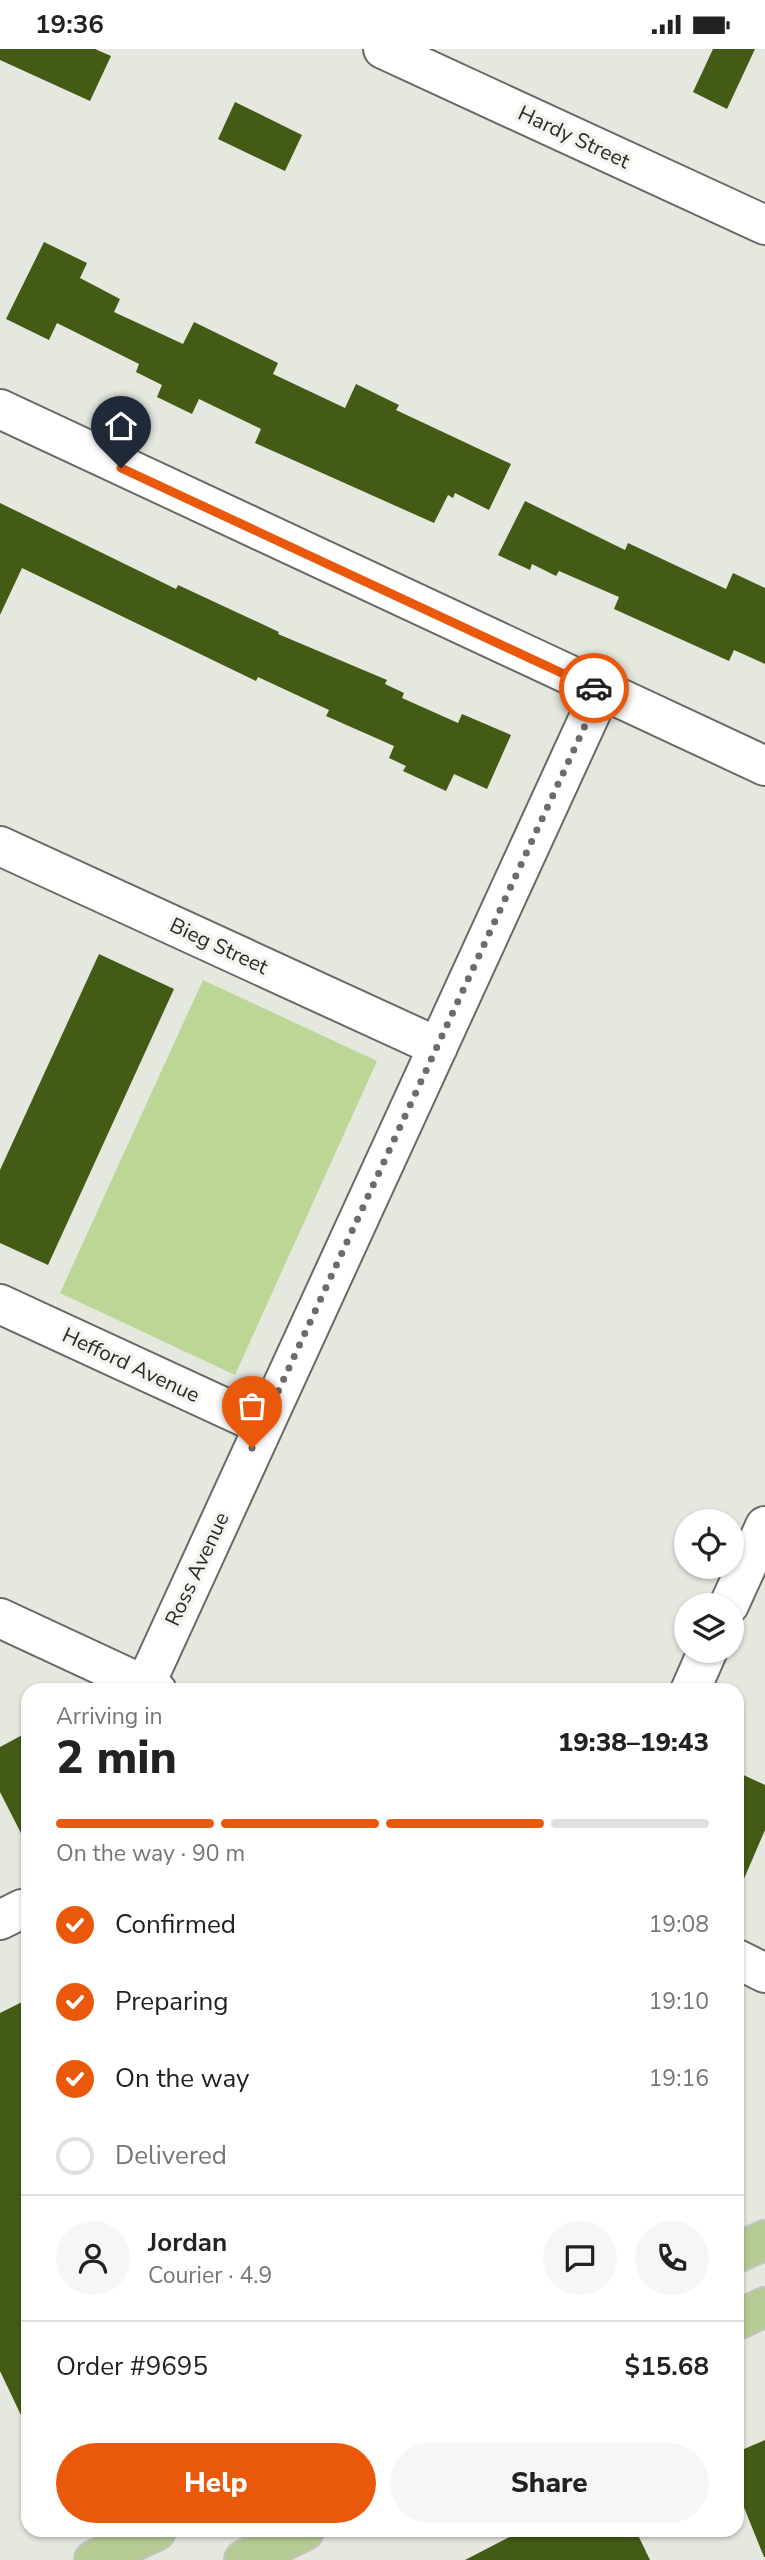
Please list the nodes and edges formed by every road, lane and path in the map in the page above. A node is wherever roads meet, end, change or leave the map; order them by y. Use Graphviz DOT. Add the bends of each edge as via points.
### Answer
graph roads {
  1 [pos="383,49"];
  2 [pos="765,225"];
  3 [pos="0,409"];
  4 [pos="601,691"];
  5 [pos="765,766"];
  6 [pos="0,846"];
  7 [pos="438,1047"];
  8 [pos="0,1304"];
  9 [pos="262,1425"];
  10 [pos="765,1526"];
  11 [pos="734,1593"];
  12 [pos="0,1618"];
  13 [pos="702,1663"];
  14 [pos="140,1683"];
  15 [pos="153,1683"];
  16 [pos="694,1683"];
  17 [pos="744,1962"];
  18 [pos="765,1973"];
  19 [pos="765,2240"];
  20 [pos="744,2250"];
  21 [pos="765,2307"];
  22 [pos="744,2317"];
  23 [pos="143,2537"];
  24 [pos="292,2537"];
  25 [pos="94,2560"];
  26 [pos="244,2560"];
  1 -- 2 [label="street, Hardy Street"];
  3 -- 4 [label="street"];
  4 -- 5 [label="street"];
  4 -- 7 [label="street, Ross Avenue"];
  6 -- 7 [label="street, Bieg Street"];
  7 -- 9 [label="street, Ross Avenue"];
  8 -- 9 [label="street, Hefford Avenue"];
  9 -- 15 [label="street, Ross Avenue"];
  10 -- 11 [label="street"];
  12 -- 14 [label="street"];
  13 -- 16 [label="street"];
  17 -- 18 [label="street"];
  19 -- 20 [label="main road"];
  21 -- 22 [label="main road"];
  23 -- 25 [label="main road"];
  24 -- 26 [label="main road"];
}
